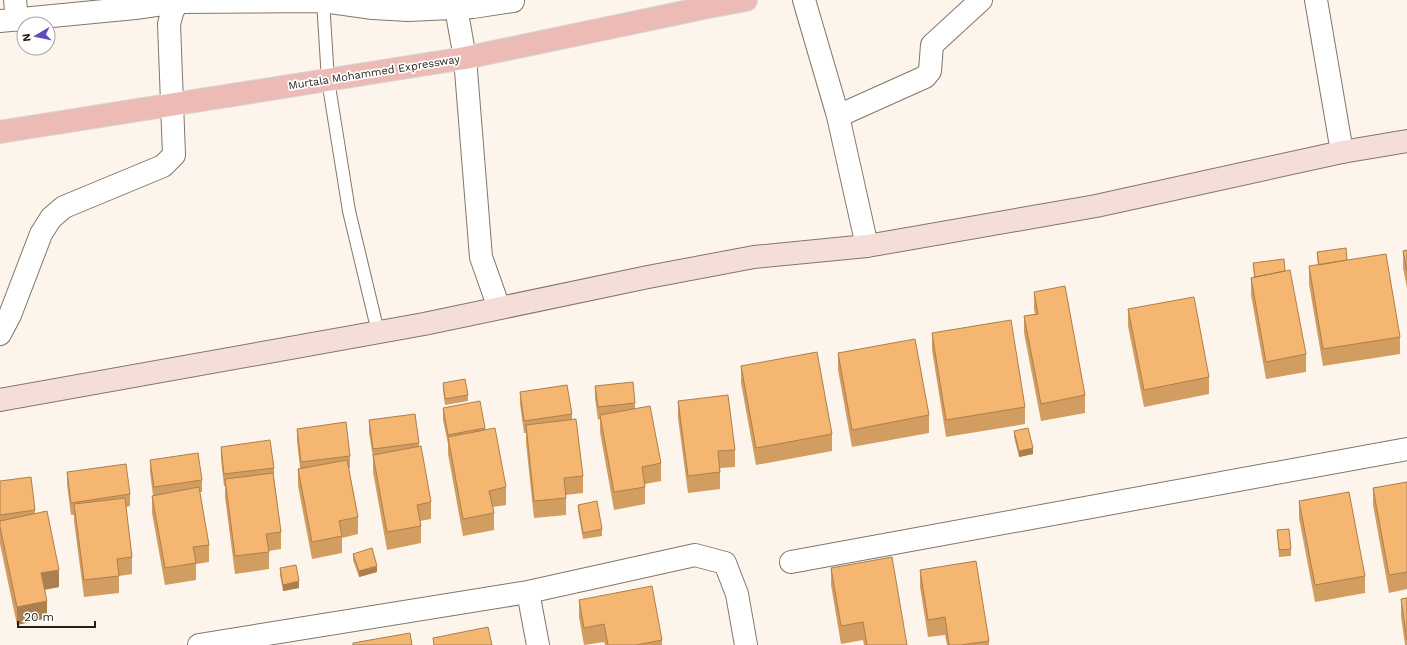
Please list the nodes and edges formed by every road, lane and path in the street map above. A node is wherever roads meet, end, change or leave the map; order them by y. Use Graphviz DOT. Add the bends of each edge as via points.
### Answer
graph roads {
  1 [pos="746,0"];
  2 [pos="804,0"];
  3 [pos="981,0"];
  4 [pos="1316,0"];
  5 [pos="178,1"];
  6 [pos="323,1"];
  7 [pos="513,1"];
  8 [pos="467,5"];
  9 [pos="11,14"];
  10 [pos="465,58"];
  11 [pos="328,80"];
  12 [pos="172,105"];
  13 [pos="838,116"];
  14 [pos="0,132"];
  15 [pos="1407,141"];
  16 [pos="1342,152"];
  17 [pos="867,246"];
  18 [pos="499,308"];
  19 [pos="378,332"];
  20 [pos="0,334"];
  21 [pos="0,400"];
  22 [pos="1407,449"];
  23 [pos="791,562"];
  24 [pos="528,592"];
  25 [pos="199,645"];
  26 [pos="538,645"];
  27 [pos="746,645"];
  1 -- 10 [label="main road, Murtala Mohammed Expressway"];
  2 -- 13 [label="street"];
  3 -- 13 [label="street" via="932,45 930,71 925,77"];
  4 -- 16 [label="street"];
  5 -- 6 [label="street"];
  5 -- 9 [label="street" via="135,8"];
  5 -- 12 [label="street" via="169,24"];
  6 -- 8 [label="street" via="408,10"];
  6 -- 11 [label="lane"];
  7 -- 8 [label="street"];
  8 -- 10 [label="street"];
  10 -- 11 [label="main road, Murtala Mohammed Expressway"];
  10 -- 18 [label="street" via="480,257"];
  11 -- 12 [label="main road, Murtala Mohammed Expressway"];
  11 -- 19 [label="lane" via="349,210"];
  12 -- 14 [label="main road, Murtala Mohammed Expressway"];
  12 -- 20 [label="street" via="174,155 163,166 64,207 51,218 41,234 10,316"];
  13 -- 17 [label="street"];
  15 -- 16 [label="main road"];
  16 -- 17 [label="main road" via="1096,206"];
  17 -- 18 [label="main road" via="754,257"];
  18 -- 19 [label="main road"];
  19 -- 21 [label="main road"];
  22 -- 23 [label="street"];
  24 -- 25 [label="street"];
  24 -- 26 [label="street"];
  24 -- 27 [label="street" via="695,555 725,563 737,594"];
}
